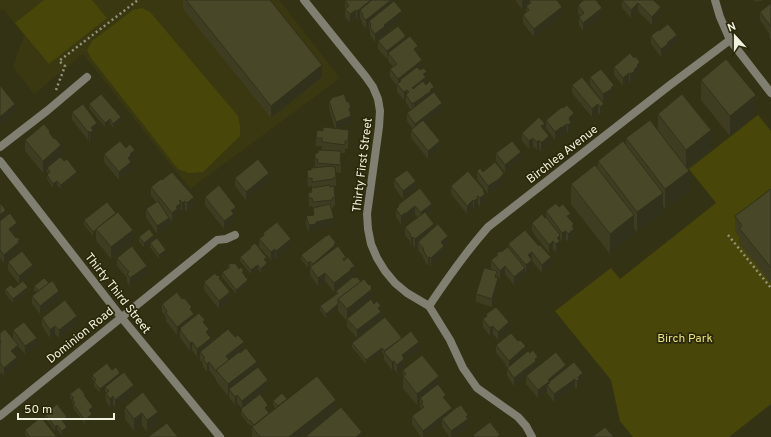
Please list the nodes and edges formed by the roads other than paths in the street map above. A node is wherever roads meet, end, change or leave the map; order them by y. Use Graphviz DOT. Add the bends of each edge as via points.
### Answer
graph roads {
  1 [pos="304,0"];
  2 [pos="715,0"];
  3 [pos="730,40"];
  4 [pos="87,77"];
  5 [pos="771,93"];
  6 [pos="0,147"];
  7 [pos="0,161"];
  8 [pos="235,235"];
  9 [pos="429,306"];
  10 [pos="121,317"];
  11 [pos="0,416"];
  12 [pos="220,437"];
  13 [pos="532,437"];
  1 -- 9 [label="street, Thirty First Street" via="366,77 378,99 379,128 367,214 371,244 385,271 395,282 407,293"];
  2 -- 3 [label="street"];
  3 -- 5 [label="street"];
  3 -- 9 [label="street, Birchlea Avenue" via="488,227 458,262"];
  4 -- 6 [label="street"];
  7 -- 10 [label="street, Thirty Third Street"];
  8 -- 10 [label="street, Dominion Road" via="217,240"];
  9 -- 13 [label="street, Thirty First Street" via="476,388 518,417"];
  10 -- 11 [label="street, Dominion Road"];
  10 -- 12 [label="street, Thirty Third Street"];
}
